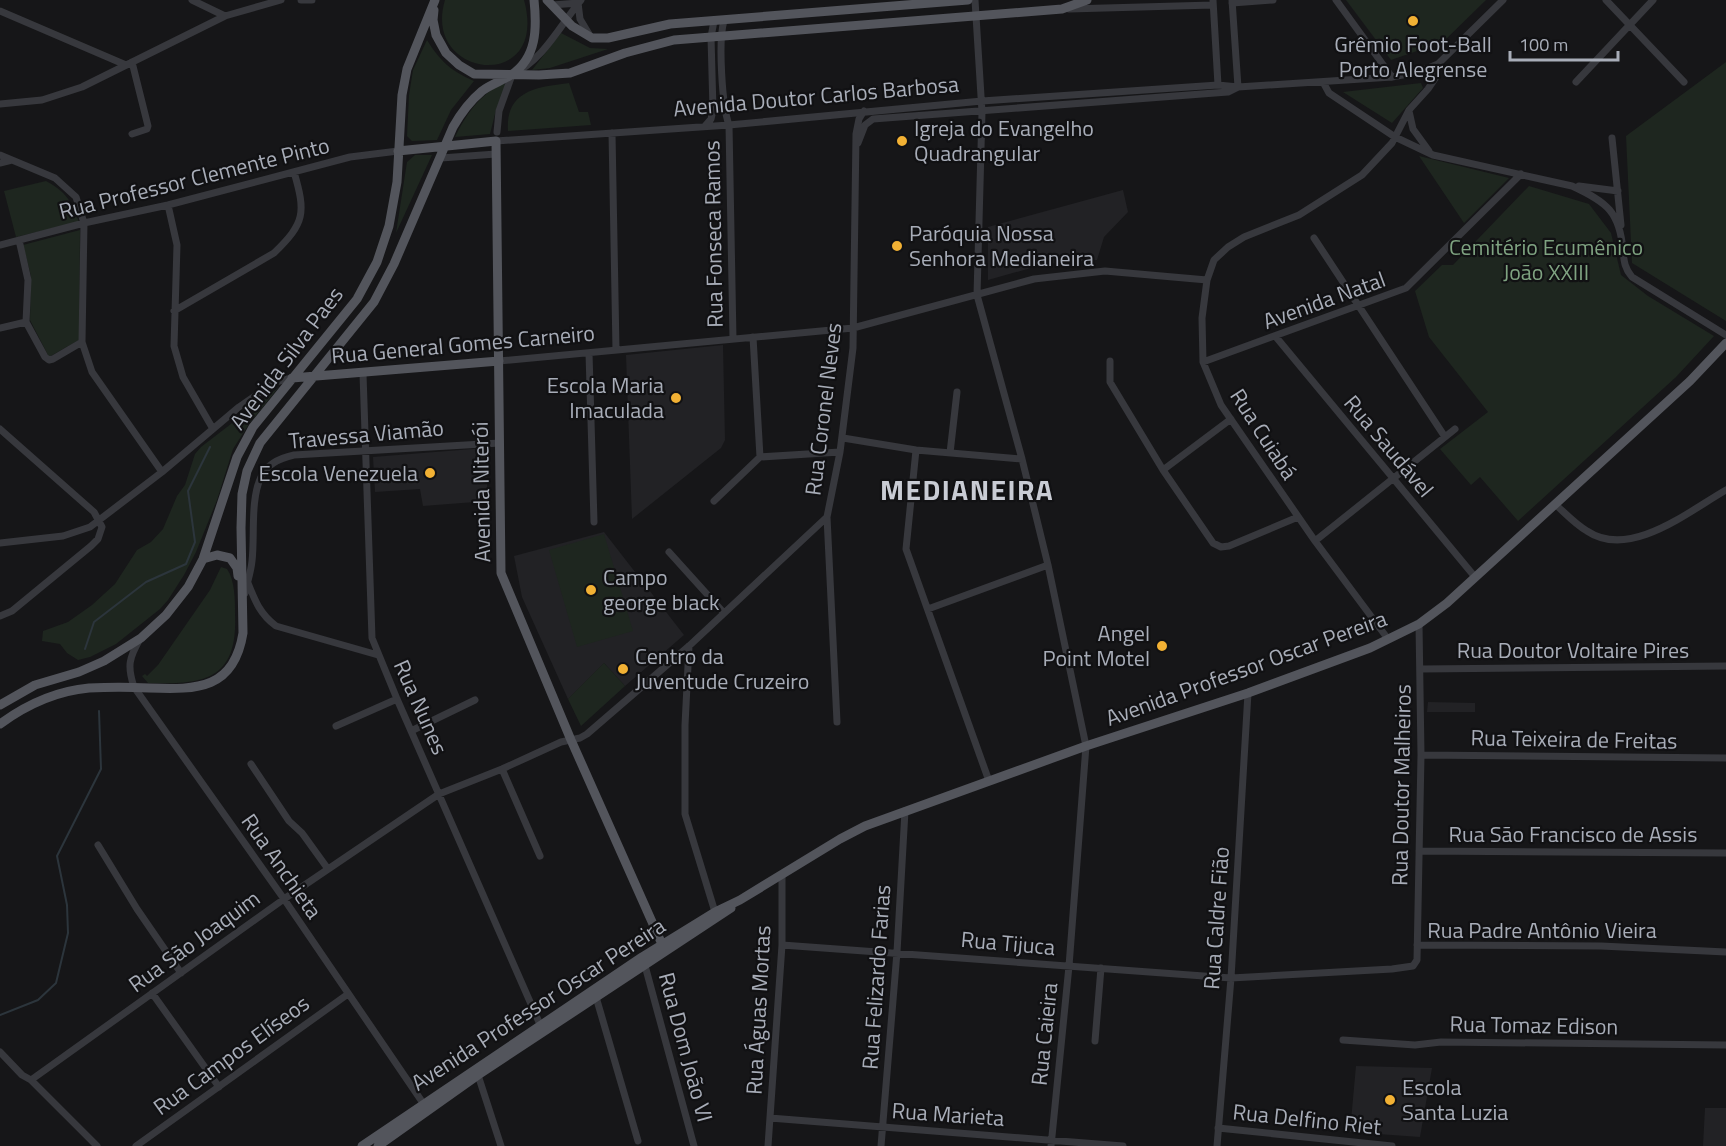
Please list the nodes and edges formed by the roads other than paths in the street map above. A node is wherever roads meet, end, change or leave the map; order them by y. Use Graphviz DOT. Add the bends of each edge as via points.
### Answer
graph roads {
  1 [pos="192,0"];
  2 [pos="282,0"];
  3 [pos="301,0"];
  4 [pos="312,0"];
  5 [pos="435,0"];
  6 [pos="534,0"];
  7 [pos="968,0"];
  8 [pos="975,0"];
  9 [pos="1087,0"];
  10 [pos="1273,0"];
  11 [pos="1336,0"];
  12 [pos="1503,0"];
  13 [pos="1606,0"];
  14 [pos="1653,0"];
  15 [pos="1232,1"];
  16 [pos="579,2"];
  17 [pos="1213,2"];
  18 [pos="550,3"];
  19 [pos="1062,9"];
  20 [pos="0,11"];
  21 [pos="225,16"];
  22 [pos="976,16"];
  23 [pos="566,21"];
  24 [pos="719,21"];
  25 [pos="1630,25"];
  26 [pos="716,37"];
  27 [pos="592,38"];
  28 [pos="129,63"];
  29 [pos="1438,64"];
  30 [pos="512,75"];
  31 [pos="1392,77"];
  32 [pos="1323,82"];
  33 [pos="1576,82"];
  34 [pos="1684,82"];
  35 [pos="1218,85"];
  36 [pos="1238,87"];
  37 [pos="0,98"];
  38 [pos="982,101"];
  39 [pos="12,103"];
  40 [pos="0,104"];
  41 [pos="1409,110"];
  42 [pos="864,111"];
  43 [pos="982,112"];
  44 [pos="729,125"];
  45 [pos="705,126"];
  46 [pos="612,133"];
  47 [pos="132,134"];
  48 [pos="497,136"];
  49 [pos="1395,137"];
  50 [pos="1612,138"];
  51 [pos="446,146"];
  52 [pos="856,148"];
  53 [pos="398,150"];
  54 [pos="496,154"];
  55 [pos="0,155"];
  56 [pos="1433,155"];
  57 [pos="441,158"];
  58 [pos="12,160"];
  59 [pos="0,163"];
  60 [pos="294,172"];
  61 [pos="1521,174"];
  62 [pos="1572,186"];
  63 [pos="1618,191"];
  64 [pos="168,205"];
  65 [pos="84,223"];
  66 [pos="1621,230"];
  67 [pos="1314,238"];
  68 [pos="19,240"];
  69 [pos="0,245"];
  70 [pos="1207,280"];
  71 [pos="977,295"];
  72 [pos="1360,305"];
  73 [pos="174,311"];
  74 [pos="26,322"];
  75 [pos="0,328"];
  76 [pos="853,328"];
  77 [pos="1726,334"];
  78 [pos="753,337"];
  79 [pos="1276,337"];
  80 [pos="733,339"];
  81 [pos="82,342"];
  82 [pos="1726,343"];
  83 [pos="616,350"];
  84 [pos="588,353"];
  85 [pos="499,361"];
  86 [pos="1110,361"];
  87 [pos="1203,362"];
  88 [pos="363,374"];
  89 [pos="315,376"];
  90 [pos="292,378"];
  91 [pos="957,392"];
  92 [pos="1231,419"];
  93 [pos="0,429"];
  94 [pos="213,429"];
  95 [pos="1455,429"];
  96 [pos="1445,437"];
  97 [pos="843,438"];
  98 [pos="500,443"];
  99 [pos="916,450"];
  100 [pos="365,451"];
  101 [pos="840,452"];
  102 [pos="950,453"];
  103 [pos="760,457"];
  104 [pos="1022,459"];
  105 [pos="1163,470"];
  106 [pos="162,472"];
  107 [pos="1393,480"];
  108 [pos="1726,490"];
  109 [pos="714,501"];
  110 [pos="1555,504"];
  111 [pos="1298,516"];
  112 [pos="827,517"];
  113 [pos="100,521"];
  114 [pos="594,522"];
  115 [pos="1315,541"];
  116 [pos="0,543"];
  117 [pos="669,552"];
  118 [pos="203,559"];
  119 [pos="1048,565"];
  120 [pos="1475,577"];
  121 [pos="248,580"];
  122 [pos="243,601"];
  123 [pos="928,609"];
  124 [pos="724,613"];
  125 [pos="0,616"];
  126 [pos="1419,624"];
  127 [pos="141,638"];
  128 [pos="1388,639"];
  129 [pos="690,646"];
  130 [pos="378,655"];
  131 [pos="1726,666"];
  132 [pos="1421,669"];
  133 [pos="134,687"];
  134 [pos="1248,693"];
  135 [pos="397,699"];
  136 [pos="475,700"];
  137 [pos="0,705"];
  138 [pos="837,722"];
  139 [pos="0,724"];
  140 [pos="336,726"];
  141 [pos="411,730"];
  142 [pos="571,740"];
  143 [pos="1086,746"];
  144 [pos="1421,755"];
  145 [pos="1726,758"];
  146 [pos="251,764"];
  147 [pos="502,769"];
  148 [pos="989,781"];
  149 [pos="439,794"];
  150 [pos="905,810"];
  151 [pos="98,845"];
  152 [pos="1419,851"];
  153 [pos="1726,853"];
  154 [pos="540,856"];
  155 [pos="328,869"];
  156 [pos="782,875"];
  157 [pos="284,899"];
  158 [pos="740,900"];
  159 [pos="715,912"];
  160 [pos="782,945"];
  161 [pos="1417,945"];
  162 [pos="663,948"];
  163 [pos="897,952"];
  164 [pos="1726,952"];
  165 [pos="643,961"];
  166 [pos="1069,966"];
  167 [pos="1101,968"];
  168 [pos="181,973"];
  169 [pos="1231,978"];
  170 [pos="152,993"];
  171 [pos="348,994"];
  172 [pos="596,997"];
  173 [pos="542,1028"];
  174 [pos="1343,1040"];
  175 [pos="1095,1041"];
  176 [pos="1726,1045"];
  177 [pos="0,1052"];
  178 [pos="478,1075"];
  179 [pos="31,1080"];
  180 [pos="219,1087"];
  181 [pos="426,1107"];
  182 [pos="770,1118"];
  183 [pos="884,1128"];
  184 [pos="1218,1128"];
  185 [pos="638,1141"];
  186 [pos="1052,1143"];
  187 [pos="97,1146"];
  188 [pos="136,1146"];
  189 [pos="362,1146"];
  190 [pos="378,1146"];
  191 [pos="501,1146"];
  192 [pos="694,1146"];
  193 [pos="768,1146"];
  194 [pos="881,1146"];
  195 [pos="1123,1146"];
  196 [pos="1217,1146"];
  197 [pos="1392,1146"];
  1 -- 21 [label="street"];
  2 -- 21 [label="street"];
  3 -- 4 [label="street"];
  5 -- 30 [label="main road" via="436,35 446,53 474,74"];
  5 -- 53 [label="main road, Avenida Silva Paes" via="407,69"];
  6 -- 30 [label="main road" via="535,40 529,58"];
  7 -- 24 [label="main road"];
  8 -- 22 [label="street, Rua Caieira"];
  9 -- 19 [label="main road"];
  10 -- 15 [label="street"];
  11 -- 31 [label="street"];
  12 -- 29 [label="street, Avenida Doutor Carlos Barbosa"];
  13 -- 25 [label="street"];
  14 -- 25 [label="street"];
  15 -- 36 [label="street"];
  16 -- 18 [label="street"];
  16 -- 23 [label="street"];
  16 -- 27 [label="street" via="583,26"];
  17 -- 19 [label="street"];
  17 -- 35 [label="street"];
  18 -- 23 [label="main road"];
  19 -- 22 [label="main road"];
  20 -- 28 [label="street"];
  21 -- 28 [label="street"];
  22 -- 26 [label="main road"];
  22 -- 38 [label="street, Rua Caieira"];
  23 -- 27 [label="main road"];
  23 -- 30 [label="street" via="526,68"];
  24 -- 26 [label="street, Rua Fonseca Ramos"];
  24 -- 27 [label="main road" via="670,24"];
  25 -- 33 [label="street"];
  25 -- 34 [label="street"];
  26 -- 30 [label="main road" via="674,39 570,73"];
  26 -- 44 [label="street, Rua Fonseca Ramos"];
  26 -- 45 [label="street, Rua Fonseca Ramos" via="713,110"];
  28 -- 39 [label="street" via="82,87 42,100"];
  28 -- 47 [label="street" via="148,126"];
  29 -- 31 [label="street, Avenida Doutor Carlos Barbosa"];
  29 -- 41 [label="street, Rua Cuiabá" via="1436,77"];
  30 -- 48 [label="street, Avenida Niterói" via="499,111"];
  30 -- 51 [label="main road, Avenida Silva Paes" via="484,90 463,110"];
  31 -- 32 [label="street, Avenida Doutor Carlos Barbosa"];
  32 -- 36 [label="street, Avenida Doutor Carlos Barbosa"];
  32 -- 49 [label="street" via="1329,93"];
  35 -- 36 [label="street, Avenida Doutor Carlos Barbosa"];
  35 -- 38 [label="street, Avenida Doutor Carlos Barbosa"];
  36 -- 43 [label="street, Avenida Doutor Carlos Barbosa" via="1228,92"];
  37 -- 39 [label="street"];
  38 -- 42 [label="street, Avenida Doutor Carlos Barbosa"];
  38 -- 43 [label="street, Rua Caieira"];
  39 -- 40 [label="street"];
  41 -- 49 [label="street, Rua Cuiabá"];
  41 -- 56 [label="street" via="1413,129"];
  42 -- 44 [label="street, Avenida Doutor Carlos Barbosa"];
  42 -- 52 [label="street, Rua Coronel Neves" via="859,118"];
  43 -- 52 [label="street, Avenida Doutor Carlos Barbosa" via="873,119 865,124"];
  43 -- 71 [label="street, Rua Caieira"];
  44 -- 45 [label="street, Avenida Doutor Carlos Barbosa"];
  44 -- 80 [label="street, Rua Fonseca Ramos"];
  45 -- 46 [label="street, Avenida Doutor Carlos Barbosa"];
  46 -- 48 [label="street, Avenida Doutor Carlos Barbosa"];
  46 -- 83 [label="street"];
  48 -- 51 [label="main road, Avenida Doutor Carlos Barbosa"];
  48 -- 54 [label="main road, Avenida Niterói"];
  49 -- 56 [label="street"];
  49 -- 70 [label="street, Rua Cuiabá" via="1362,175 1299,215 1228,247 1214,260"];
  50 -- 63 [label="street"];
  51 -- 53 [label="main road, Avenida Doutor Carlos Barbosa"];
  51 -- 57 [label="main road, Avenida Silva Paes"];
  52 -- 76 [label="street, Rua Coronel Neves"];
  53 -- 60 [label="street, Rua Professor Clemente Pinto" via="350,157"];
  53 -- 90 [label="main road, Avenida Silva Paes" via="389,226 377,262 357,299"];
  54 -- 57 [label="street"];
  54 -- 85 [label="main road, Avenida Niterói"];
  55 -- 58 [label="street"];
  56 -- 61 [label="street"];
  57 -- 89 [label="main road, Avenida Silva Paes" via="374,302"];
  58 -- 59 [label="street"];
  58 -- 65 [label="street" via="55,178 76,197"];
  60 -- 64 [label="street, Rua Professor Clemente Pinto"];
  60 -- 73 [label="street" via="302,216 284,243 274,253"];
  61 -- 62 [label="street"];
  61 -- 72 [label="street, Avenida Natal" via="1406,288"];
  62 -- 63 [label="street"];
  62 -- 66 [label="street" via="1609,208"];
  63 -- 66 [label="street"];
  64 -- 65 [label="street, Rua Professor Clemente Pinto"];
  64 -- 73 [label="street" via="177,245"];
  65 -- 68 [label="street, Rua Professor Clemente Pinto"];
  65 -- 81 [label="street"];
  66 -- 77 [label="street" via="1625,266 1632,277"];
  67 -- 72 [label="street"];
  68 -- 69 [label="street, Rua Professor Clemente Pinto"];
  68 -- 74 [label="street" via="28,280"];
  70 -- 71 [label="street, Rua General Gomes Carneiro" via="1105,271 1034,279"];
  70 -- 87 [label="street, Rua Cuiabá" via="1202,318"];
  71 -- 76 [label="street, Rua General Gomes Carneiro"];
  71 -- 104 [label="street, Rua Caieira"];
  72 -- 79 [label="street, Avenida Natal"];
  72 -- 96 [label="street"];
  73 -- 94 [label="street" via="174,346 183,377"];
  74 -- 75 [label="street"];
  74 -- 81 [label="street" via="49,360"];
  76 -- 78 [label="street, Rua General Gomes Carneiro"];
  76 -- 97 [label="street, Rua Coronel Neves"];
  78 -- 80 [label="street, Rua General Gomes Carneiro"];
  78 -- 103 [label="street"];
  79 -- 87 [label="street, Avenida Natal"];
  79 -- 107 [label="street, Rua Saudável"];
  80 -- 83 [label="street, Rua General Gomes Carneiro"];
  81 -- 106 [label="street" via="92,372"];
  82 -- 110 [label="main road, Avenida Professor Oscar Pereira"];
  83 -- 84 [label="street, Rua General Gomes Carneiro"];
  84 -- 85 [label="street, Rua General Gomes Carneiro"];
  84 -- 114 [label="street"];
  85 -- 88 [label="main road, Rua General Gomes Carneiro"];
  85 -- 98 [label="main road, Avenida Niterói"];
  86 -- 105 [label="street" via="1110,382"];
  87 -- 92 [label="street, Rua Cuiabá"];
  88 -- 89 [label="main road, Rua General Gomes Carneiro"];
  88 -- 100 [label="street, Rua Nunes"];
  89 -- 90 [label="main road, Rua General Gomes Carneiro"];
  89 -- 122 [label="main road, Avenida Silva Paes" via="260,443 247,471 241,517"];
  90 -- 94 [label="street, Rua General Gomes Carneiro" via="275,382"];
  90 -- 118 [label="main road, Avenida Silva Paes" via="253,427 237,457"];
  91 -- 102 [label="street"];
  92 -- 105 [label="street"];
  92 -- 111 [label="street, Rua Cuiabá"];
  93 -- 113 [label="street"];
  94 -- 106 [label="street, Rua General Gomes Carneiro"];
  95 -- 96 [label="street"];
  96 -- 107 [label="street"];
  97 -- 99 [label="street"];
  97 -- 101 [label="street, Rua Coronel Neves"];
  98 -- 100 [label="street, Travessa Viamão"];
  98 -- 142 [label="main road, Avenida Niterói" via="501,573"];
  99 -- 102 [label="street"];
  99 -- 123 [label="street" via="906,549"];
  100 -- 121 [label="street, Travessa Viamão" via="294,455 268,466 256,494"];
  100 -- 130 [label="street, Rua Nunes" via="372,638"];
  101 -- 103 [label="street"];
  101 -- 112 [label="street, Rua Coronel Neves"];
  102 -- 104 [label="street"];
  103 -- 109 [label="street"];
  104 -- 119 [label="street, Rua Caieira"];
  105 -- 111 [label="street" via="1213,543 1221,547"];
  106 -- 113 [label="street, Rua General Gomes Carneiro"];
  107 -- 115 [label="street"];
  107 -- 120 [label="street, Rua Saudável"];
  108 -- 110 [label="street" via="1644,536 1616,542 1588,532"];
  110 -- 120 [label="main road, Avenida Professor Oscar Pereira"];
  111 -- 115 [label="street, Rua Cuiabá"];
  112 -- 124 [label="street, Rua Coronel Neves"];
  112 -- 138 [label="street"];
  113 -- 116 [label="street, Rua General Gomes Carneiro" via="63,536"];
  113 -- 125 [label="street" via="101,533 91,546 12,611"];
  115 -- 128 [label="street, Rua Cuiabá"];
  117 -- 124 [label="street"];
  118 -- 122 [label="main road" via="224,555 234,562"];
  118 -- 127 [label="main road, Avenida Silva Paes" via="188,587"];
  119 -- 123 [label="street"];
  119 -- 143 [label="street, Rua Caieira"];
  120 -- 126 [label="main road, Avenida Professor Oscar Pereira"];
  121 -- 122 [label="street, Travessa Viamão"];
  121 -- 130 [label="street" via="264,618 276,626"];
  122 -- 133 [label="main road" via="241,648 225,674 198,688"];
  123 -- 148 [label="street"];
  124 -- 129 [label="street, Rua Coronel Neves"];
  126 -- 128 [label="main road, Avenida Professor Oscar Pereira"];
  126 -- 132 [label="street, Rua Doutor Malheiros"];
  127 -- 133 [label="street, Rua Anchieta" via="129,666"];
  127 -- 137 [label="main road, Avenida Silva Paes" via="104,661 35,686"];
  128 -- 134 [label="main road, Avenida Professor Oscar Pereira"];
  129 -- 142 [label="street, Rua Coronel Neves" via="587,734"];
  129 -- 159 [label="street" via="684,813"];
  130 -- 135 [label="street, Rua Nunes"];
  131 -- 132 [label="street, Rua Doutor Voltaire Pires"];
  132 -- 144 [label="street, Rua Doutor Malheiros"];
  133 -- 139 [label="main road" via="87,688 56,695 17,711"];
  133 -- 157 [label="street, Rua Anchieta"];
  134 -- 143 [label="main road, Avenida Professor Oscar Pereira"];
  134 -- 169 [label="street, Rua Caldre Fião"];
  135 -- 140 [label="street"];
  135 -- 141 [label="street, Rua Nunes"];
  136 -- 141 [label="street"];
  141 -- 149 [label="street, Rua Nunes"];
  142 -- 147 [label="street, Rua Coronel Neves"];
  142 -- 162 [label="main road, Avenida Niterói"];
  143 -- 148 [label="main road, Avenida Professor Oscar Pereira"];
  143 -- 166 [label="street, Rua Caieira"];
  144 -- 145 [label="street, Rua Teixeira de Freitas"];
  144 -- 152 [label="street, Rua Doutor Malheiros"];
  146 -- 155 [label="street"];
  147 -- 149 [label="street, Rua Coronel Neves"];
  147 -- 154 [label="street"];
  148 -- 150 [label="main road, Avenida Professor Oscar Pereira"];
  149 -- 155 [label="street, Rua São Joaquim"];
  149 -- 173 [label="street, Rua Nunes"];
  150 -- 156 [label="main road, Avenida Professor Oscar Pereira" via="840,839"];
  150 -- 163 [label="street, Rua Felizardo Farias"];
  151 -- 168 [label="street"];
  152 -- 153 [label="street, Rua São Francisco de Assis"];
  152 -- 161 [label="street, Rua Doutor Malheiros"];
  155 -- 157 [label="street, Rua São Joaquim"];
  156 -- 158 [label="main road, Avenida Professor Oscar Pereira"];
  156 -- 160 [label="street, Rua Águas Mortas"];
  157 -- 168 [label="street, Rua São Joaquim"];
  157 -- 171 [label="street, Rua Anchieta"];
  158 -- 159 [label="main road, Avenida Professor Oscar Pereira"];
  158 -- 162 [label="main road, Avenida Professor Oscar Pereira" via="721,917"];
  159 -- 162 [label="main road, Avenida Professor Oscar Pereira"];
  160 -- 163 [label="street, Rua Tijuca"];
  160 -- 182 [label="street, Rua Águas Mortas"];
  161 -- 164 [label="street, Rua Padre Antônio Vieira" via="1601,946"];
  161 -- 169 [label="street, Rua Padre Antônio Vieira" via="1413,966"];
  162 -- 165 [label="main road, Avenida Professor Oscar Pereira"];
  163 -- 166 [label="street, Rua Tijuca"];
  163 -- 183 [label="street, Rua Felizardo Farias"];
  165 -- 172 [label="main road, Avenida Professor Oscar Pereira"];
  165 -- 173 [label="main road, Avenida Professor Oscar Pereira"];
  165 -- 192 [label="street, Rua Dom João VI"];
  166 -- 167 [label="street, Rua Tijuca"];
  166 -- 186 [label="street, Rua Caieira"];
  167 -- 169 [label="street, Rua Tijuca"];
  167 -- 175 [label="street"];
  168 -- 170 [label="street, Rua São Joaquim"];
  169 -- 184 [label="street, Rua Caldre Fião"];
  170 -- 179 [label="street, Rua São Joaquim"];
  170 -- 180 [label="street"];
  171 -- 180 [label="street, Rua Campos Elíseos"];
  171 -- 181 [label="street, Rua Anchieta"];
  172 -- 173 [label="main road, Avenida Professor Oscar Pereira"];
  172 -- 185 [label="street"];
  173 -- 178 [label="main road, Avenida Professor Oscar Pereira"];
  173 -- 181 [label="main road, Avenida Professor Oscar Pereira"];
  174 -- 176 [label="street, Rua Tomaz Edison" via="1415,1046 1441,1042"];
  177 -- 179 [label="street" via="22,1076"];
  178 -- 181 [label="main road, Avenida Professor Oscar Pereira"];
  178 -- 191 [label="street"];
  179 -- 187 [label="street"];
  180 -- 188 [label="street, Rua Campos Elíseos"];
  181 -- 189 [label="main road, Avenida Professor Oscar Pereira"];
  181 -- 190 [label="main road, Avenida Professor Oscar Pereira"];
  182 -- 183 [label="street, Rua Marieta"];
  182 -- 193 [label="street, Rua Águas Mortas"];
  183 -- 186 [label="street, Rua Marieta"];
  183 -- 194 [label="street, Rua Felizardo Farias"];
  184 -- 196 [label="street, Rua Caldre Fião"];
  184 -- 197 [label="street, Rua Delfino Riet"];
  186 -- 195 [label="street, Rua Marieta"];
}
